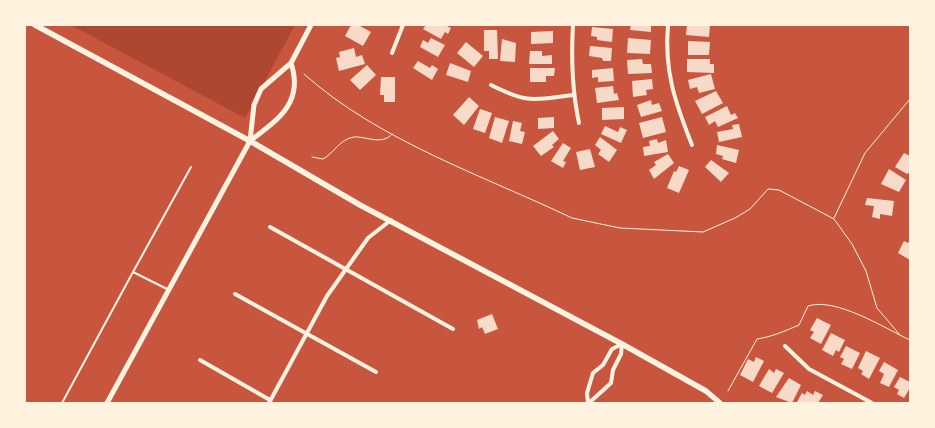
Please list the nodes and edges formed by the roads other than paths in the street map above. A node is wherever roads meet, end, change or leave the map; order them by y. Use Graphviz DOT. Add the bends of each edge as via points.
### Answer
graph roads {
  1 [pos="35,25"];
  2 [pos="311,25"];
  3 [pos="403,25"];
  4 [pos="573,25"];
  5 [pos="668,25"];
  6 [pos="392,53"];
  7 [pos="292,63"];
  8 [pos="491,85"];
  9 [pos="573,95"];
  10 [pos="580,123"];
  11 [pos="250,141"];
  12 [pos="692,145"];
  13 [pos="191,167"];
  14 [pos="390,220"];
  15 [pos="270,227"];
  16 [pos="345,270"];
  17 [pos="133,272"];
  18 [pos="169,290"];
  19 [pos="235,294"];
  20 [pos="454,329"];
  21 [pos="305,334"];
  22 [pos="622,344"];
  23 [pos="785,346"];
  24 [pos="200,360"];
  25 [pos="376,372"];
  26 [pos="269,401"];
  27 [pos="62,403"];
  28 [pos="107,403"];
  29 [pos="588,403"];
  30 [pos="720,403"];
  31 [pos="872,403"];
  1 -- 11 [label="main road"];
  2 -- 7 [label="street"];
  3 -- 6 [label="street"];
  4 -- 9 [label="street"];
  5 -- 12 [label="street" via="666,57 671,89"];
  7 -- 11 [label="street" via="261,89 254,105"];
  7 -- 11 [label="street" via="297,79 294,97 282,115"];
  8 -- 9 [label="street" via="529,100"];
  9 -- 10 [label="street"];
  11 -- 14 [label="main road"];
  11 -- 18 [label="street"];
  13 -- 17 [label="lane"];
  14 -- 16 [label="street" via="368,238"];
  14 -- 22 [label="main road"];
  15 -- 16 [label="street"];
  16 -- 20 [label="street"];
  16 -- 21 [label="street"];
  17 -- 18 [label="lane"];
  17 -- 27 [label="lane"];
  18 -- 28 [label="street"];
  19 -- 21 [label="street"];
  21 -- 25 [label="street"];
  21 -- 26 [label="street"];
  22 -- 29 [label="street" via="611,382"];
  22 -- 29 [label="street" via="612,349 603,365 593,373 587,393"];
  22 -- 30 [label="main road" via="706,391"];
  23 -- 31 [label="street" via="809,369"];
  24 -- 26 [label="street"];
}
